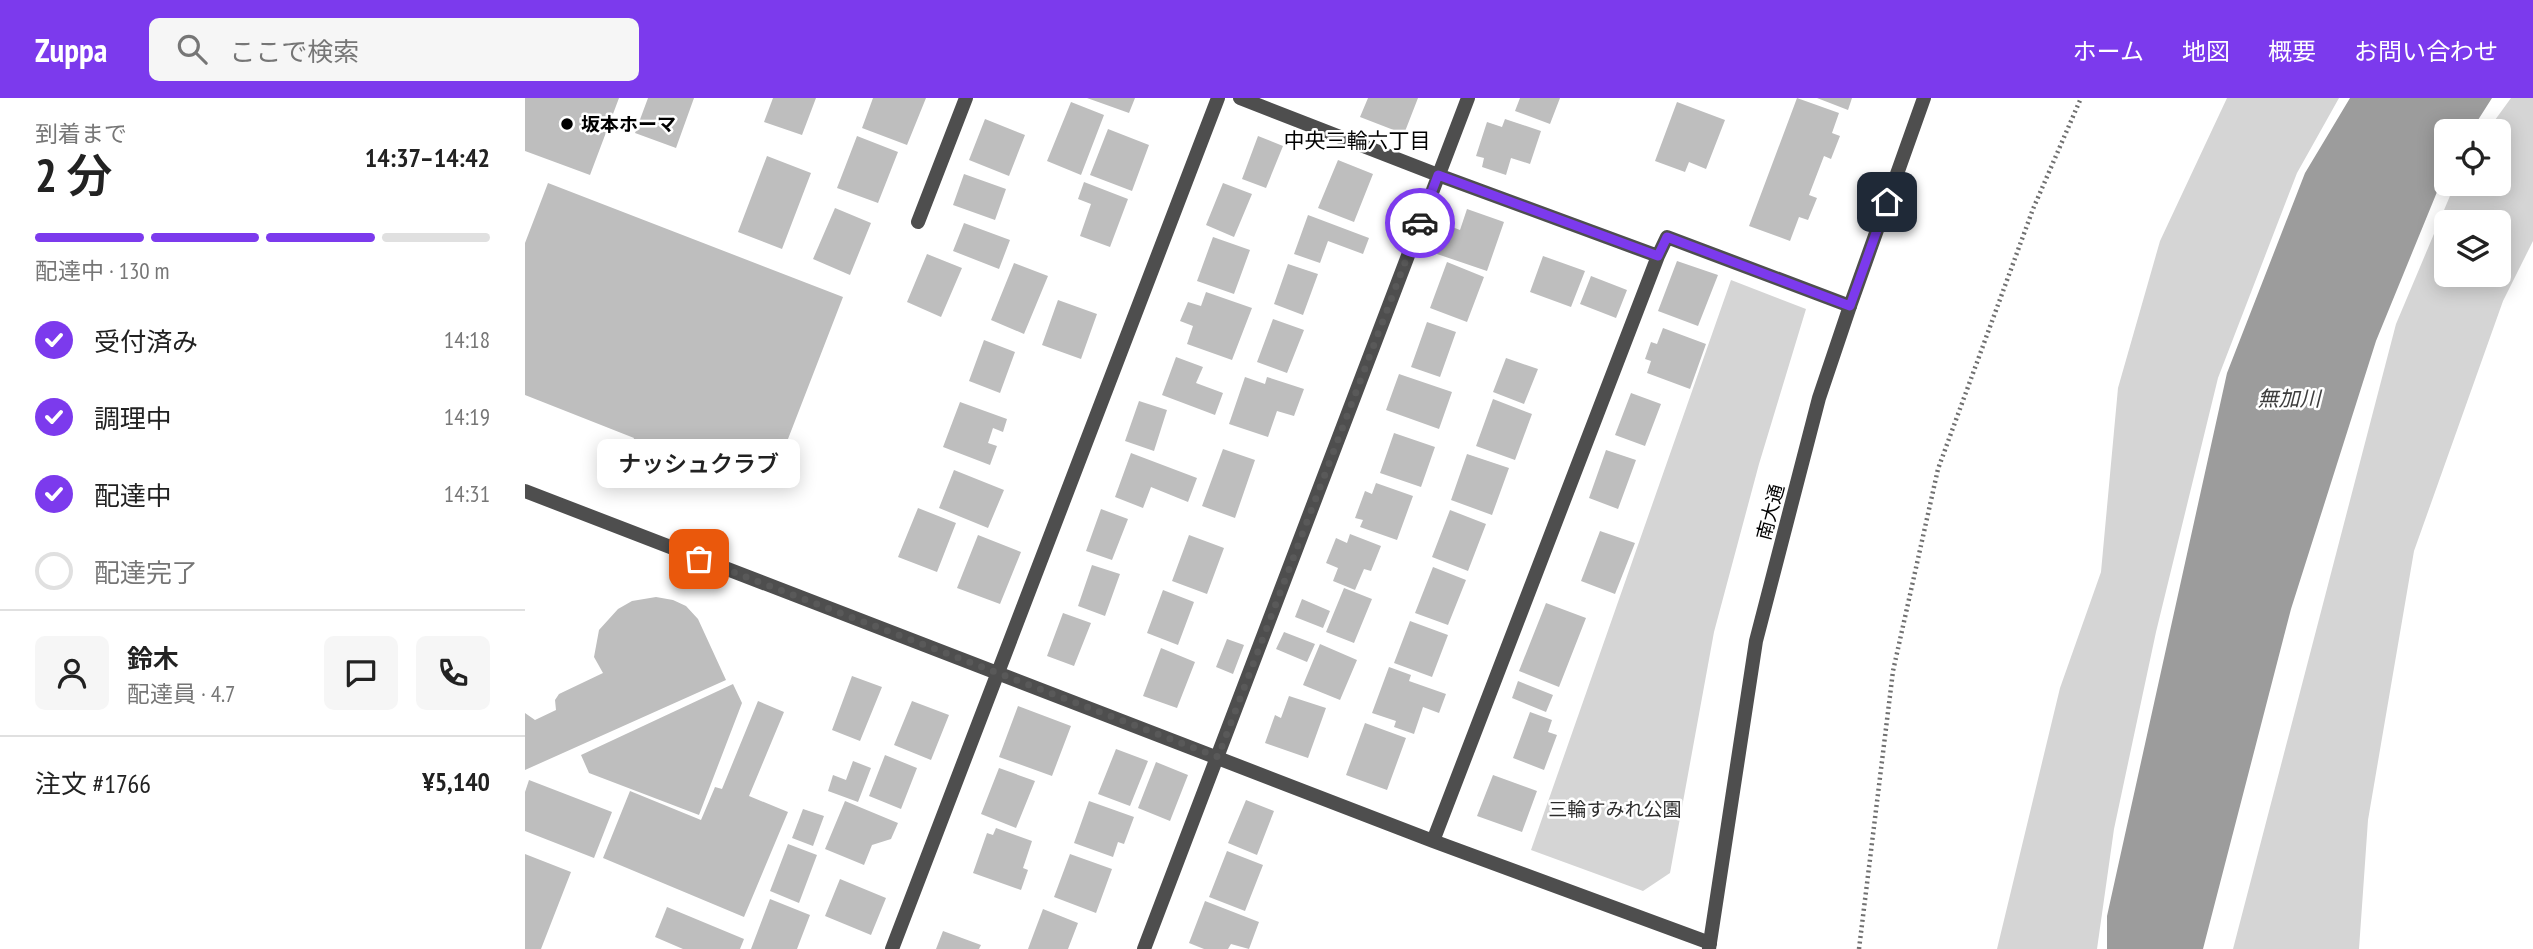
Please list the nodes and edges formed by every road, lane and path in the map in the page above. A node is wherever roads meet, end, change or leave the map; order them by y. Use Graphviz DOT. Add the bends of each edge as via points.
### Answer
graph roads {
  1 [pos="966,98"];
  2 [pos="1218,98"];
  3 [pos="1240,98"];
  4 [pos="1468,98"];
  5 [pos="1924,98"];
  6 [pos="2081,98"];
  7 [pos="1438,175"];
  8 [pos="918,222"];
  9 [pos="1658,256"];
  10 [pos="1850,306"];
  11 [pos="525,491"];
  12 [pos="999,674"];
  13 [pos="1218,757"];
  14 [pos="1433,841"];
  15 [pos="1709,946"];
  16 [pos="893,949"];
  17 [pos="1144,949"];
  18 [pos="1859,949"];
  1 -- 8 [label="street"];
  2 -- 12 [label="street"];
  3 -- 7 [label="street"];
  4 -- 7 [label="street"];
  5 -- 10 [label="street, 南大通"];
  6 -- 18 [label="path" via="2033,209 1938,469 1893,671"];
  7 -- 9 [label="street"];
  7 -- 13 [label="street"];
  9 -- 10 [label="street" via="1667,237"];
  9 -- 14 [label="street"];
  10 -- 15 [label="street, 南大通" via="1819,398 1756,641"];
  11 -- 12 [label="street"];
  12 -- 13 [label="street"];
  12 -- 16 [label="street"];
  13 -- 14 [label="street"];
  13 -- 17 [label="street"];
  14 -- 15 [label="street"];
}
